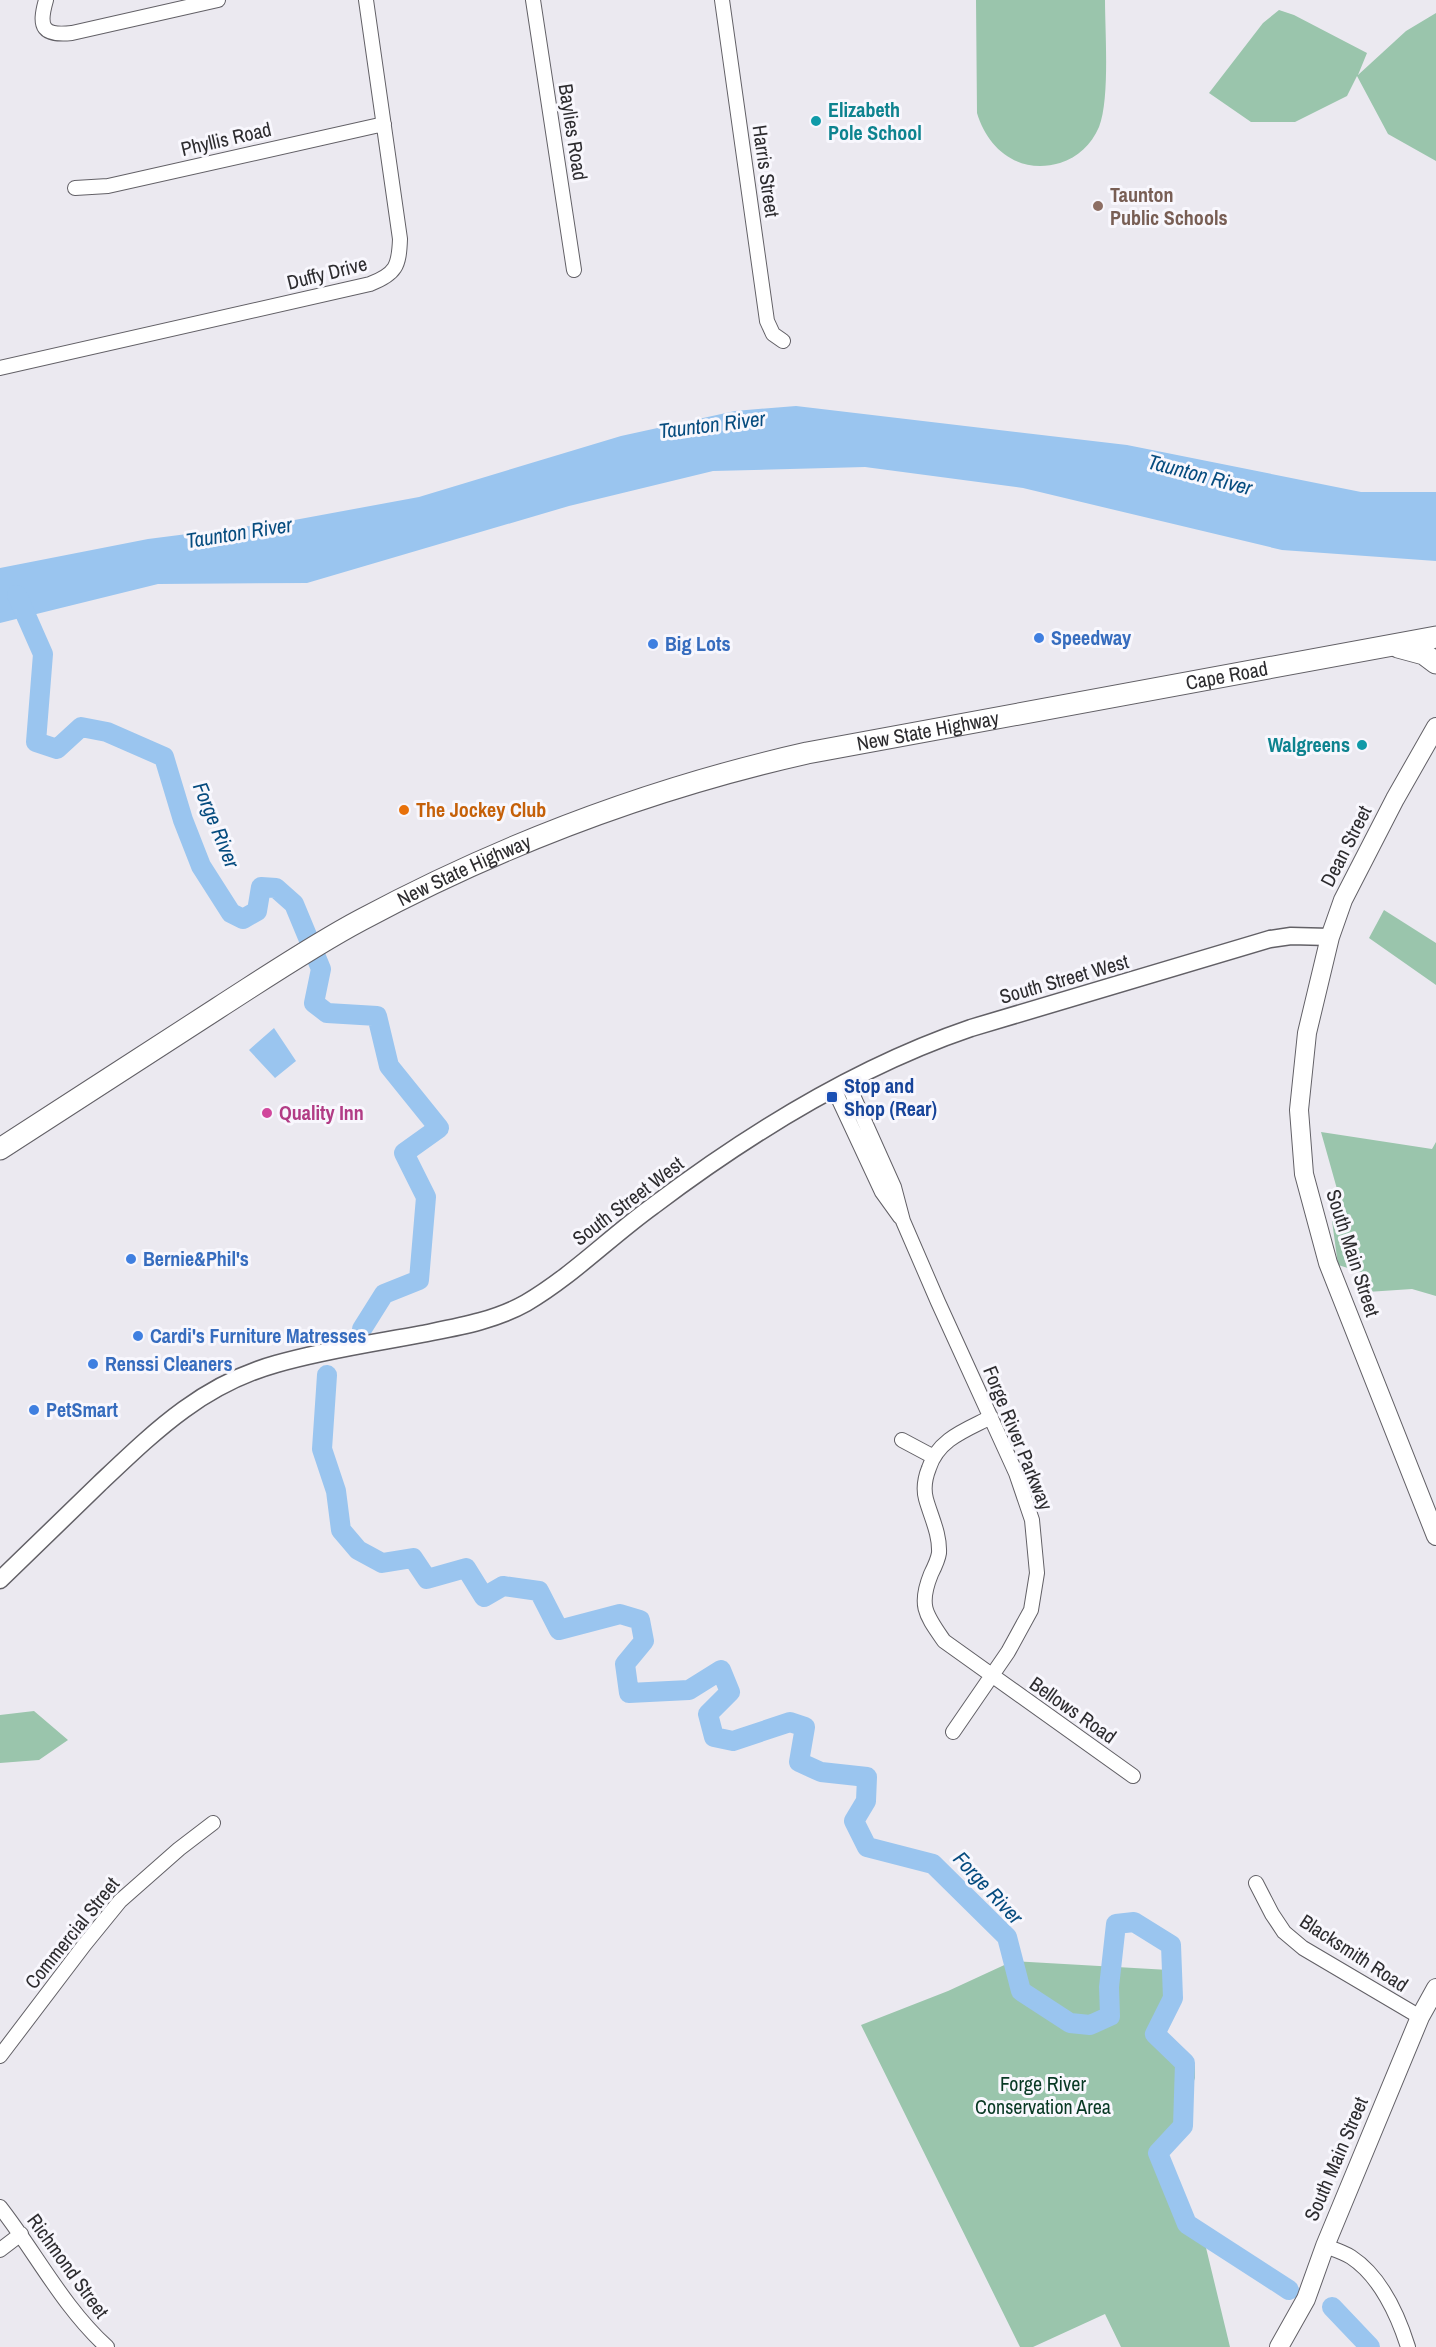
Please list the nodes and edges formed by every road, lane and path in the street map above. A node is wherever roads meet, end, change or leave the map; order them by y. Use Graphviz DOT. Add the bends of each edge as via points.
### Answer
graph roads {
  1 [pos="46,0"];
  2 [pos="218,0"];
  3 [pos="366,0"];
  4 [pos="533,0"];
  5 [pos="722,0"];
  6 [pos="384,124"];
  7 [pos="75,188"];
  8 [pos="574,270"];
  9 [pos="783,341"];
  10 [pos="0,368"];
  11 [pos="1436,637"];
  12 [pos="1382,647"];
  13 [pos="1436,663"];
  14 [pos="1018,715"];
  15 [pos="1436,727"];
  16 [pos="1436,737"];
  17 [pos="1407,778"];
  18 [pos="1330,937"];
  19 [pos="840,1085"];
  20 [pos="0,1149"];
  21 [pos="990,1417"];
  22 [pos="902,1440"];
  23 [pos="932,1456"];
  24 [pos="1436,1536"];
  25 [pos="0,1580"];
  26 [pos="991,1676"];
  27 [pos="953,1731"];
  28 [pos="1133,1776"];
  29 [pos="213,1823"];
  30 [pos="1256,1883"];
  31 [pos="1436,1988"];
  32 [pos="1419,2017"];
  33 [pos="0,2056"];
  34 [pos="0,2207"];
  35 [pos="21,2234"];
  36 [pos="1325,2246"];
  37 [pos="0,2250"];
  38 [pos="107,2347"];
  39 [pos="1279,2347"];
  40 [pos="1408,2347"];
  1 -- 2 [label="street" via="43,27 57,35"];
  3 -- 6 [label="street, Duffy Drive"];
  4 -- 8 [label="street, Baylies Road"];
  5 -- 9 [label="street, Harris Street" via="767,321 772,333"];
  6 -- 7 [label="street, Phyllis Road" via="108,186"];
  6 -- 10 [label="street, Duffy Drive" via="400,239 398,262 385,278"];
  11 -- 12 [label="highway, Cape Road"];
  12 -- 13 [label="highway" via="1411,649"];
  12 -- 14 [label="highway, Cape Road"];
  14 -- 20 [label="highway, New State Highway" via="807,753 714,777 628,803 461,870 298,957"];
  15 -- 17 [label="main road, Dean Street"];
  16 -- 17 [label="main road, Dean Street"];
  17 -- 18 [label="main road, Dean Street" via="1343,900"];
  18 -- 19 [label="street, South Street West" via="1270,939 992,1022 916,1048"];
  18 -- 24 [label="main road, South Main Street" via="1312,1008 1300,1089 1304,1174 1328,1263"];
  19 -- 21 [label="street, Forge River Parkway" via="882,1192 903,1221"];
  19 -- 25 [label="street, South Street West" via="685,1182 556,1282 517,1307 458,1327 275,1364 207,1393 153,1433"];
  21 -- 23 [label="street" via="944,1442"];
  21 -- 26 [label="street, Forge River Parkway" via="1031,1513 1037,1574 1034,1598 1024,1624"];
  22 -- 23 [label="street"];
  23 -- 26 [label="street, Bellows Road" via="925,1479 925,1497 935,1524 939,1555 923,1594 925,1608 944,1641"];
  26 -- 27 [label="street, Forge River Parkway"];
  26 -- 28 [label="street, Bellows Road"];
  29 -- 33 [label="street, Commercial Street" via="120,1901"];
  30 -- 32 [label="street, Blacksmith Road" via="1284,1932 1303,1948"];
  31 -- 32 [label="main road, South Main Street"];
  32 -- 36 [label="main road, South Main Street"];
  34 -- 35 [label="street, Richmond Street"];
  35 -- 37 [label="street"];
  35 -- 38 [label="street, Richmond Street" via="64,2298"];
  36 -- 39 [label="main road, South Main Street" via="1306,2299"];
  36 -- 40 [label="street" via="1350,2256 1369,2274 1391,2305"];
}
